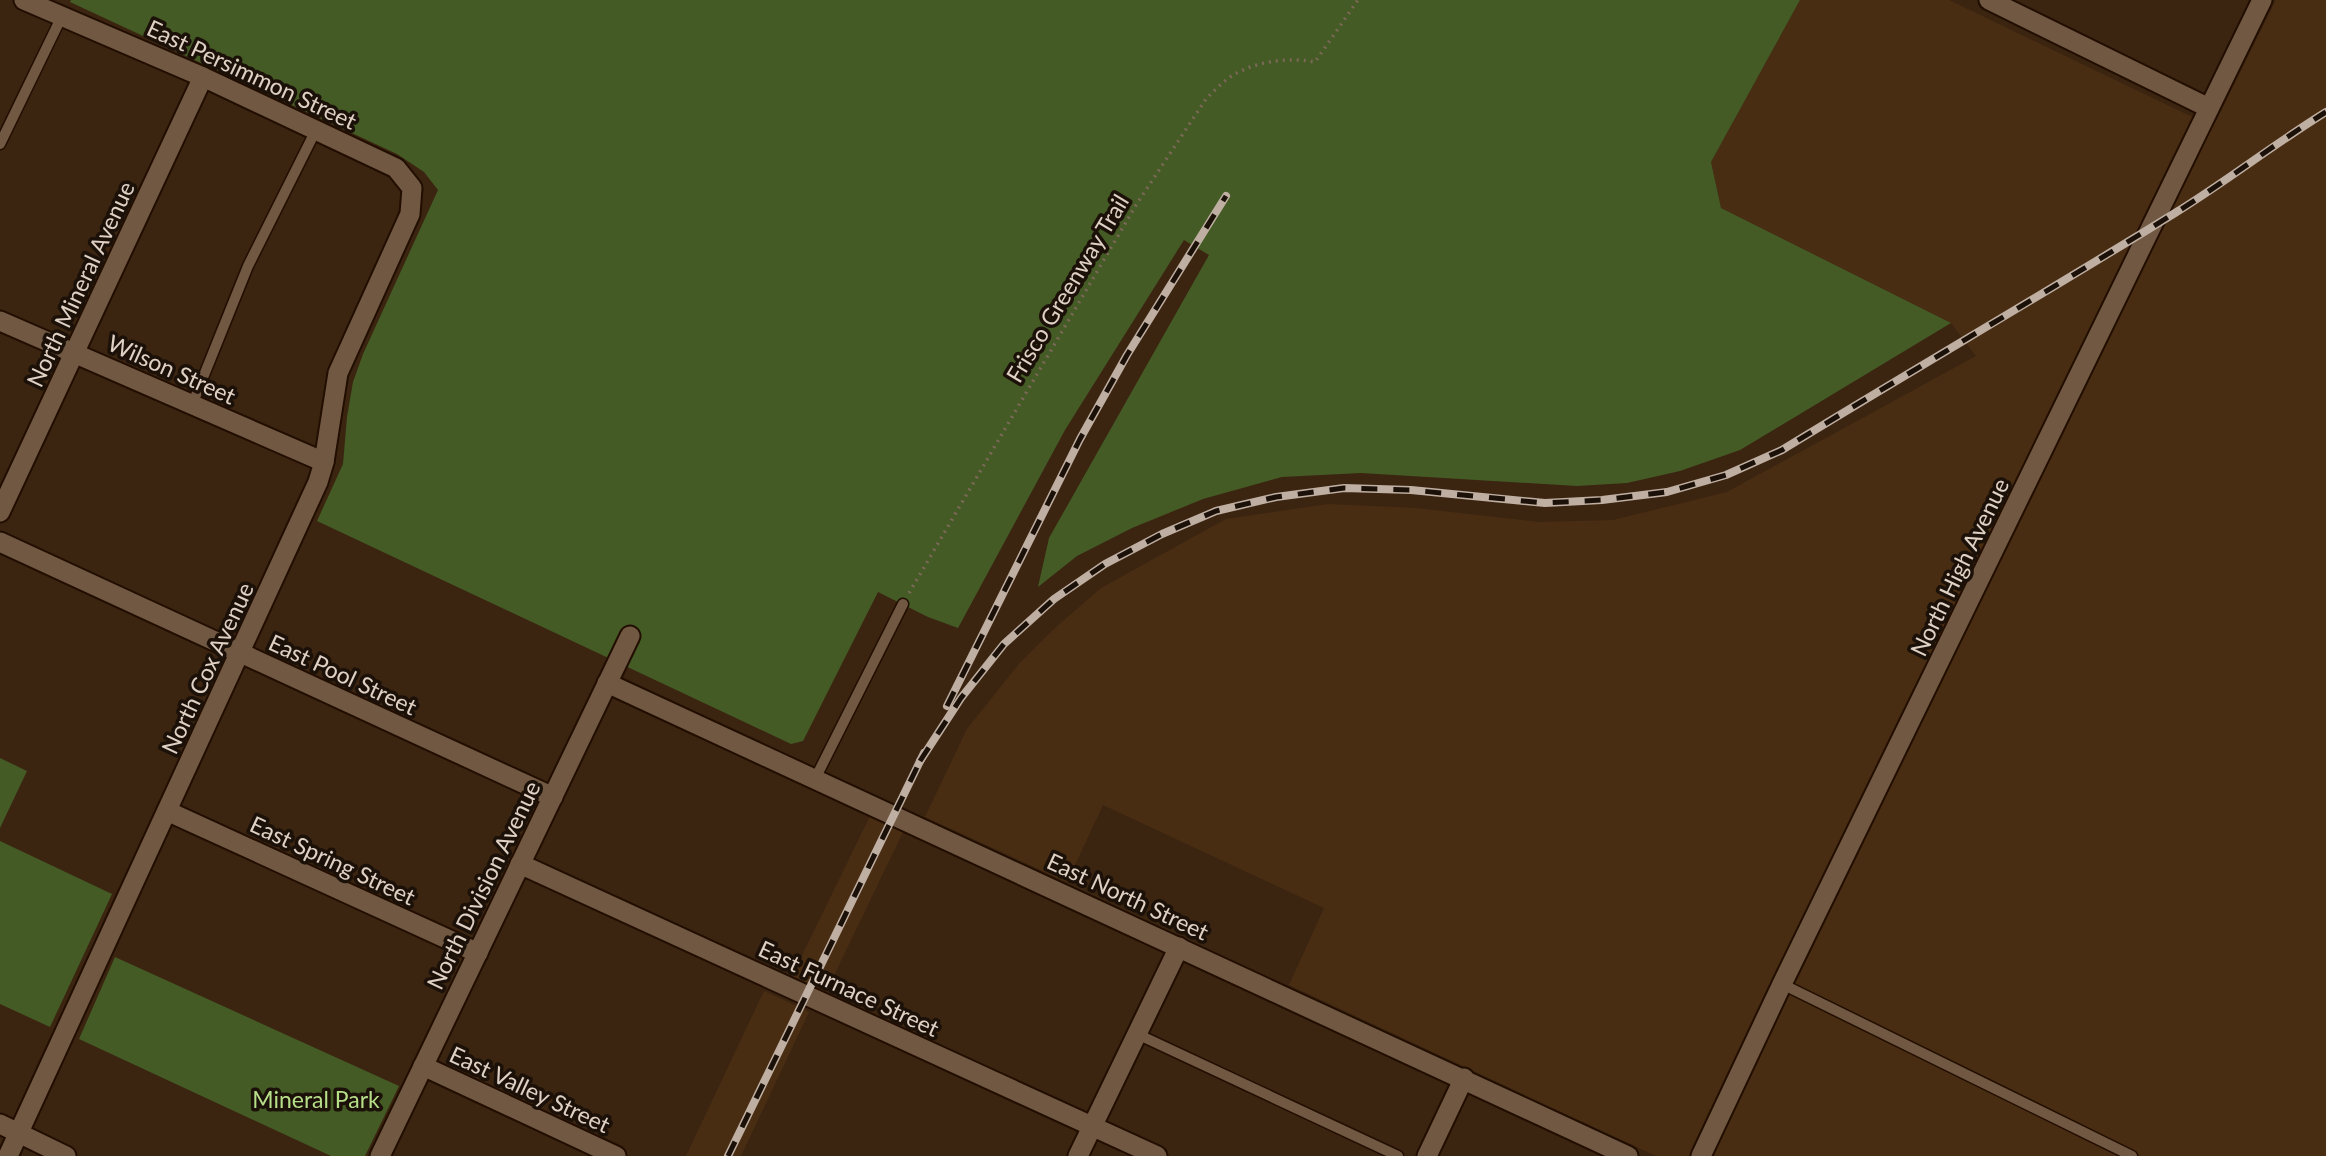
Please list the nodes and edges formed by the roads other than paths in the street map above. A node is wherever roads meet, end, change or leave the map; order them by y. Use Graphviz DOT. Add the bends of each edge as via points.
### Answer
graph roads {
  1 [pos="24,0"];
  2 [pos="1989,0"];
  3 [pos="2262,0"];
  4 [pos="62,16"];
  5 [pos="203,76"];
  6 [pos="2209,108"];
  7 [pos="316,130"];
  8 [pos="0,144"];
  9 [pos="412,188"];
  10 [pos="0,321"];
  11 [pos="76,353"];
  12 [pos="192,405"];
  13 [pos="324,462"];
  14 [pos="0,512"];
  15 [pos="0,542"];
  16 [pos="903,604"];
  17 [pos="630,636"];
  18 [pos="241,654"];
  19 [pos="607,683"];
  20 [pos="815,779"];
  21 [pos="553,797"];
  22 [pos="167,811"];
  23 [pos="520,864"];
  24 [pos="1179,947"];
  25 [pos="478,953"];
  26 [pos="1782,984"];
  27 [pos="1137,1034"];
  28 [pos="424,1066"];
  29 [pos="1464,1078"];
  30 [pos="0,1124"];
  31 [pos="1093,1126"];
  32 [pos="19,1134"];
  33 [pos="8,1156"];
  34 [pos="66,1156"];
  35 [pos="380,1156"];
  36 [pos="616,1156"];
  37 [pos="1078,1156"];
  38 [pos="1157,1156"];
  39 [pos="1398,1156"];
  40 [pos="1427,1156"];
  41 [pos="1628,1156"];
  42 [pos="1702,1156"];
  43 [pos="2132,1156"];
  1 -- 4 [label="street, East Persimmon Street"];
  2 -- 6 [label="street"];
  3 -- 6 [label="street, North High Avenue"];
  4 -- 5 [label="street, East Persimmon Street"];
  4 -- 8 [label="lane"];
  5 -- 7 [label="street, East Persimmon Street"];
  5 -- 11 [label="street, North Mineral Avenue"];
  6 -- 26 [label="street, North High Avenue"];
  7 -- 9 [label="street, East Persimmon Street" via="396,168"];
  7 -- 12 [label="lane" via="248,266"];
  9 -- 13 [label="street, North Cox Avenue" via="410,214 338,373"];
  10 -- 11 [label="street, Wilson Street"];
  11 -- 12 [label="street, Wilson Street"];
  11 -- 14 [label="street, North Mineral Avenue"];
  12 -- 13 [label="street, Wilson Street"];
  13 -- 18 [label="street, North Cox Avenue"];
  15 -- 18 [label="street, East Pool Street"];
  16 -- 20 [label="lane"];
  17 -- 19 [label="street, North Division Avenue"];
  18 -- 21 [label="street, East Pool Street"];
  18 -- 22 [label="street, North Cox Avenue"];
  19 -- 20 [label="street, East North Street"];
  19 -- 21 [label="street, North Division Avenue"];
  20 -- 24 [label="street, East North Street"];
  21 -- 23 [label="street, North Division Avenue"];
  22 -- 25 [label="street, East Spring Street"];
  22 -- 32 [label="street, North Cox Avenue"];
  23 -- 25 [label="street, North Division Avenue"];
  23 -- 31 [label="street, East Furnace Street"];
  24 -- 27 [label="street"];
  24 -- 29 [label="street, East North Street"];
  25 -- 28 [label="street, North Division Avenue"];
  26 -- 42 [label="street, North High Avenue"];
  26 -- 43 [label="lane"];
  27 -- 31 [label="street"];
  27 -- 39 [label="lane"];
  28 -- 35 [label="street, North Division Avenue"];
  28 -- 36 [label="street, East Valley Street"];
  29 -- 40 [label="street"];
  29 -- 41 [label="street, East North Street"];
  30 -- 32 [label="street"];
  31 -- 37 [label="street"];
  31 -- 38 [label="street, East Furnace Street"];
  32 -- 33 [label="street, North Cox Avenue"];
  32 -- 34 [label="street"];
}
